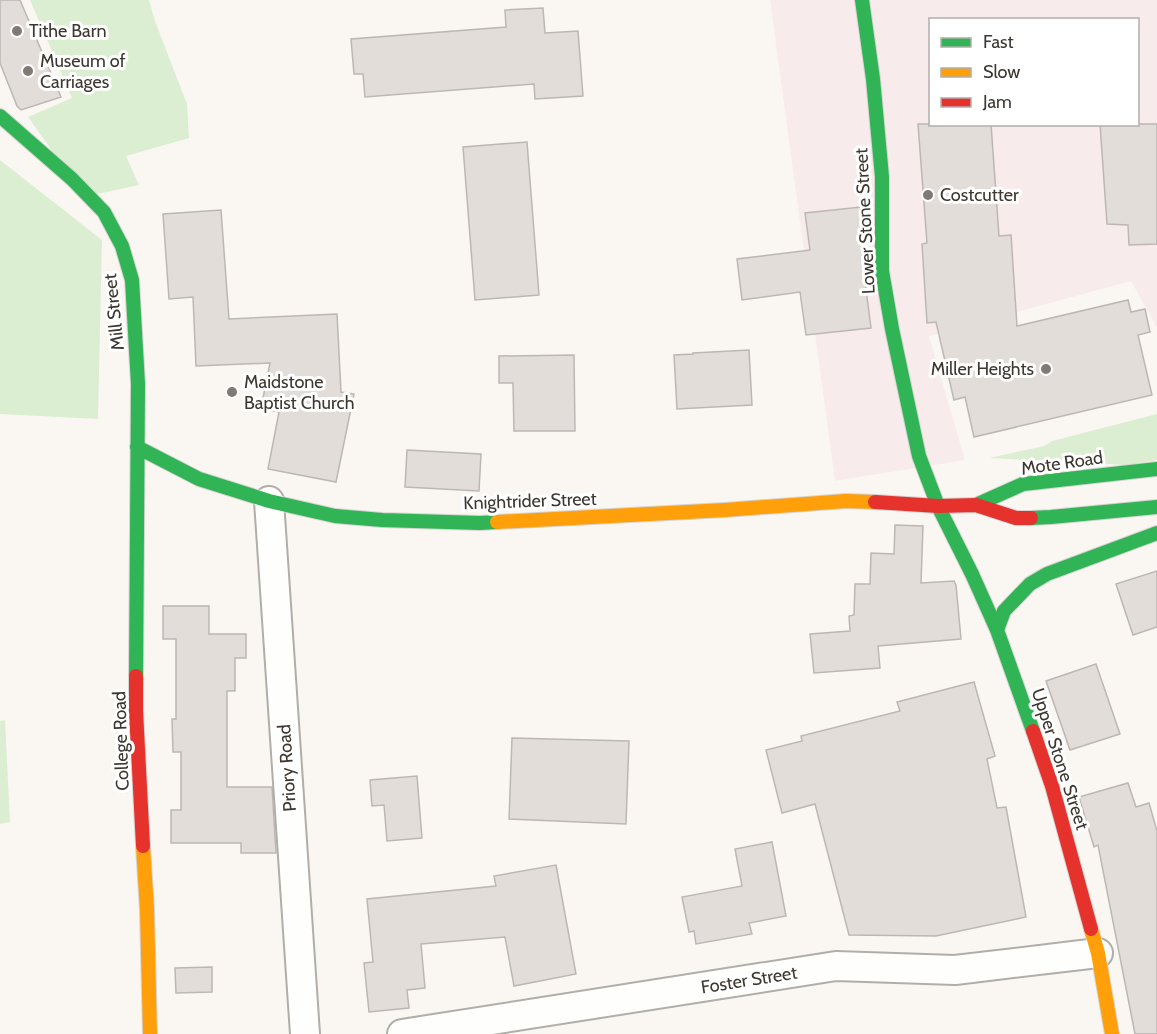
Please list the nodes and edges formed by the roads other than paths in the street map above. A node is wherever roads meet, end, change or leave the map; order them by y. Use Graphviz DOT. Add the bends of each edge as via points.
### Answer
graph roads {
  1 [pos="862,0"];
  2 [pos="0,116"];
  3 [pos="137,447"];
  4 [pos="1157,469"];
  5 [pos="269,501"];
  6 [pos="938,506"];
  7 [pos="976,506"];
  8 [pos="1157,507"];
  9 [pos="1157,534"];
  10 [pos="997,630"];
  11 [pos="1098,953"];
  12 [pos="150,1034"];
  13 [pos="305,1034"];
  14 [pos="402,1034"];
  15 [pos="1112,1034"];
  1 -- 6 [label="highway, Lower Stone Street" via="882,177 882,271 919,456"];
  2 -- 3 [label="highway, Mill Street" via="104,212 122,246 132,280"];
  3 -- 5 [label="highway, Knightrider Street" via="198,479"];
  3 -- 12 [label="highway, College Road" via="136,711"];
  4 -- 7 [label="highway, Mote Road" via="1023,484"];
  5 -- 6 [label="highway, Knightrider Street" via="335,516 480,523 846,501"];
  5 -- 13 [label="street, Priory Road"];
  6 -- 7 [label="highway, Mote Road"];
  6 -- 10 [label="highway, Upper Stone Street"];
  7 -- 8 [label="highway, Mote Road" via="1016,519"];
  9 -- 10 [label="highway" via="1047,574 1030,584 1004,611"];
  10 -- 11 [label="highway, Upper Stone Street" via="1052,786"];
  11 -- 14 [label="street, Foster Street" via="955,970 836,966"];
  11 -- 15 [label="highway, Upper Stone Street"];
}
